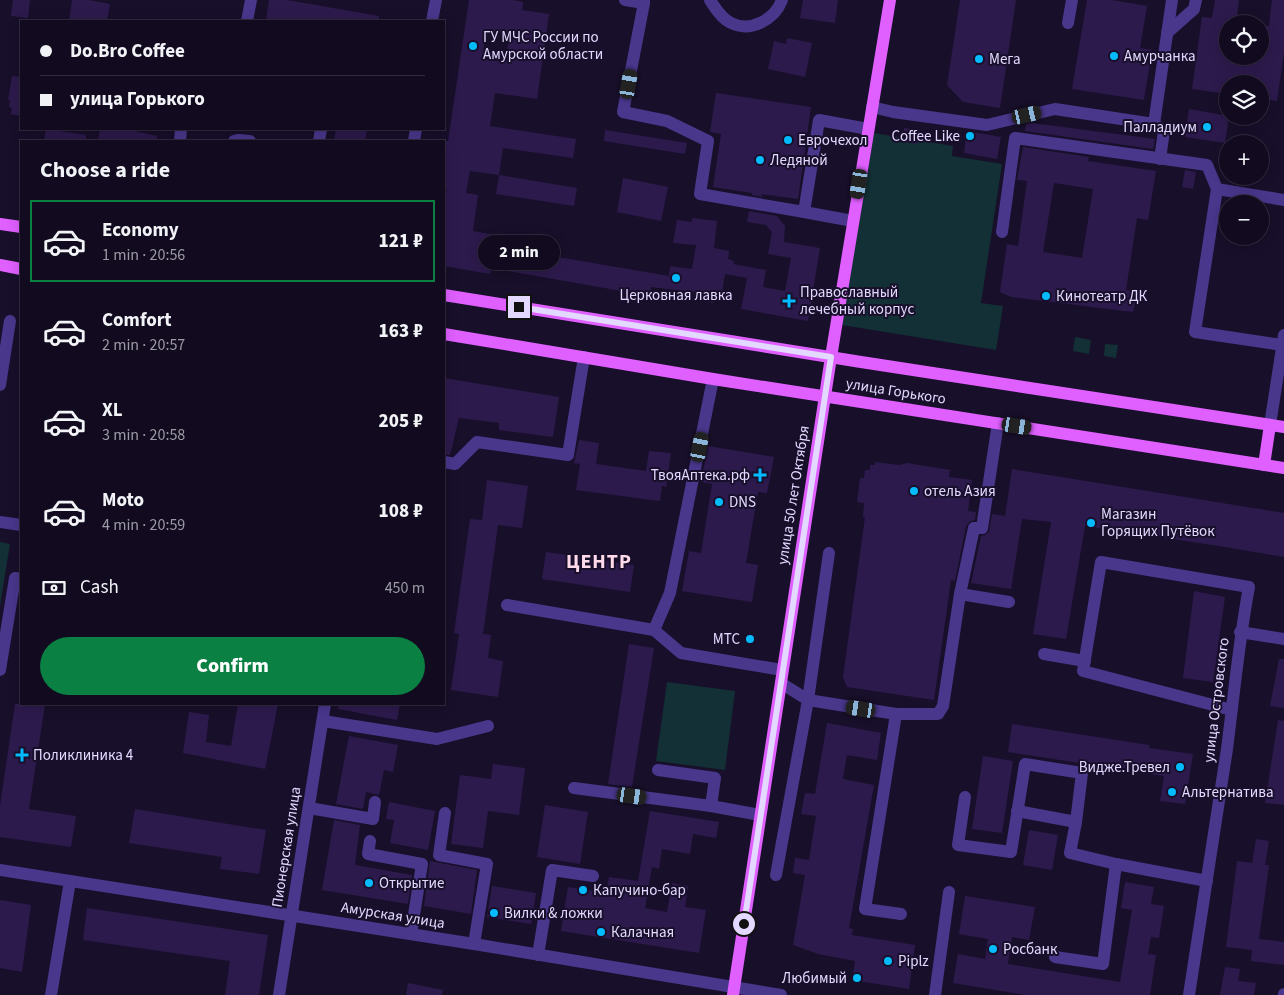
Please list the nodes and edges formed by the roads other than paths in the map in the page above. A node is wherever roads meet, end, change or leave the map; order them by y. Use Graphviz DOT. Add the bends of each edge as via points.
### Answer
graph roads {
  1 [pos="251,0"];
  2 [pos="436,0"];
  3 [pos="625,0"];
  4 [pos="710,0"];
  5 [pos="782,0"];
  6 [pos="890,0"];
  7 [pos="1072,0"];
  8 [pos="1172,0"];
  9 [pos="1196,0"];
  10 [pos="644,2"];
  11 [pos="247,20"];
  12 [pos="432,20"];
  13 [pos="1068,23"];
  14 [pos="1167,33"];
  15 [pos="872,107"];
  16 [pos="1154,124"];
  17 [pos="868,129"];
  18 [pos="1160,159"];
  19 [pos="1217,189"];
  20 [pos="1284,200"];
  21 [pos="804,212"];
  22 [pos="853,221"];
  23 [pos="0,224"];
  24 [pos="20,227"];
  25 [pos="1002,232"];
  26 [pos="0,266"];
  27 [pos="20,269"];
  28 [pos="445,295"];
  29 [pos="10,321"];
  30 [pos="445,334"];
  31 [pos="1283,340"];
  32 [pos="584,357"];
  33 [pos="831,357"];
  34 [pos="713,379"];
  35 [pos="0,385"];
  36 [pos="825,396"];
  37 [pos="998,423"];
  38 [pos="1270,425"];
  39 [pos="1284,427"];
  40 [pos="445,462"];
  41 [pos="1264,464"];
  42 [pos="1284,468"];
  43 [pos="0,522"];
  44 [pos="20,525"];
  45 [pos="828,553"];
  46 [pos="20,579"];
  47 [pos="960,594"];
  48 [pos="1009,602"];
  49 [pos="507,605"];
  50 [pos="654,630"];
  51 [pos="1240,632"];
  52 [pos="1284,639"];
  53 [pos="1044,654"];
  54 [pos="1085,661"];
  55 [pos="0,670"];
  56 [pos="782,670"];
  57 [pos="781,683"];
  58 [pos="808,700"];
  59 [pos="325,705"];
  60 [pos="1232,710"];
  61 [pos="896,714"];
  62 [pos="322,721"];
  63 [pos="488,726"];
  64 [pos="658,770"];
  65 [pos="574,788"];
  66 [pos="965,797"];
  67 [pos="375,802"];
  68 [pos="711,806"];
  69 [pos="309,808"];
  70 [pos="1017,810"];
  71 [pos="445,813"];
  72 [pos="760,815"];
  73 [pos="1076,822"];
  74 [pos="370,841"];
  75 [pos="1116,864"];
  76 [pos="0,870"];
  77 [pos="776,875"];
  78 [pos="593,876"];
  79 [pos="70,881"];
  80 [pos="1207,881"];
  81 [pos="949,892"];
  82 [pos="901,914"];
  83 [pos="292,916"];
  84 [pos="411,934"];
  85 [pos="474,944"];
  86 [pos="538,955"];
  87 [pos="1055,956"];
  88 [pos="734,991"];
  89 [pos="52,995"];
  90 [pos="279,995"];
  91 [pos="781,995"];
  92 [pos="934,995"];
  93 [pos="1189,995"];
  1 -- 11 [label="street"];
  2 -- 12 [label="street"];
  3 -- 10 [label="street"];
  4 -- 5 [label="street" via="727,21 744,26 771,18"];
  6 -- 15 [label="main road, улица 50 лет Октября"];
  7 -- 13 [label="street"];
  8 -- 14 [label="street"];
  9 -- 14 [label="street" via="1194,9"];
  10 -- 21 [label="street" via="623,112 667,121 708,141 700,194"];
  14 -- 16 [label="street"];
  15 -- 16 [label="street" via="987,124 1055,109"];
  15 -- 17 [label="main road, улица 50 лет Октября"];
  16 -- 18 [label="street" via="1164,131"];
  17 -- 21 [label="street" via="819,120"];
  17 -- 22 [label="main road, улица 50 лет Октября"];
  18 -- 19 [label="street" via="1207,165"];
  18 -- 25 [label="street" via="1014,138"];
  19 -- 20 [label="street"];
  19 -- 31 [label="street" via="1195,332"];
  21 -- 22 [label="street"];
  22 -- 33 [label="main road, улица 50 лет Октября"];
  23 -- 24 [label="main road"];
  26 -- 27 [label="main road"];
  28 -- 33 [label="main road, улица Горького"];
  29 -- 35 [label="street"];
  30 -- 32 [label="main road, улица Горького"];
  31 -- 38 [label="street"];
  32 -- 34 [label="main road, улица Горького"];
  32 -- 40 [label="street" via="568,455 477,442 455,464"];
  33 -- 36 [label="main road, улица 50 лет Октября"];
  33 -- 38 [label="main road, улица Горького"];
  34 -- 36 [label="main road, улица Горького"];
  34 -- 50 [label="street" via="670,593"];
  36 -- 37 [label="main road, улица Горького"];
  36 -- 56 [label="main road, улица 50 лет Октября"];
  37 -- 41 [label="main road, улица Горького"];
  37 -- 47 [label="street" via="982,528 974,528"];
  38 -- 39 [label="main road, улица Горького"];
  38 -- 41 [label="main road"];
  41 -- 42 [label="main road, улица Горького"];
  43 -- 44 [label="street"];
  45 -- 58 [label="street"];
  46 -- 55 [label="street" via="15,578"];
  47 -- 48 [label="street"];
  47 -- 61 [label="street" via="943,706 938,714"];
  49 -- 50 [label="street"];
  50 -- 56 [label="street" via="681,654"];
  51 -- 52 [label="street"];
  51 -- 54 [label="street, улица Островского" via="1249,587 1101,562"];
  51 -- 60 [label="street, улица Островского"];
  53 -- 54 [label="street"];
  54 -- 60 [label="street" via="1084,671"];
  56 -- 57 [label="main road, улица 50 лет Октября"];
  57 -- 58 [label="street"];
  57 -- 72 [label="main road, улица 50 лет Октября"];
  58 -- 61 [label="street"];
  58 -- 77 [label="street"];
  59 -- 62 [label="street, Пионерская улица"];
  60 -- 80 [label="street, улица Островского"];
  61 -- 82 [label="street" via="865,908"];
  62 -- 63 [label="street" via="437,739"];
  62 -- 69 [label="street, Пионерская улица"];
  64 -- 68 [label="street" via="715,778"];
  65 -- 68 [label="street"];
  66 -- 70 [label="street" via="958,845 1011,852"];
  67 -- 69 [label="street" via="372,819"];
  68 -- 72 [label="street"];
  69 -- 83 [label="street, Пионерская улица"];
  70 -- 73 [label="street"];
  70 -- 73 [label="street" via="1025,764 1082,772"];
  71 -- 85 [label="street" via="438,855 486,864"];
  72 -- 88 [label="main road, улица 50 лет Октября"];
  73 -- 75 [label="street" via="1070,853"];
  74 -- 84 [label="street" via="368,854 422,864"];
  75 -- 80 [label="street"];
  75 -- 87 [label="street" via="1103,964"];
  76 -- 79 [label="street, Амурская улица"];
  78 -- 86 [label="street" via="552,870"];
  79 -- 83 [label="street, Амурская улица"];
  79 -- 89 [label="street"];
  80 -- 93 [label="street, улица Островского"];
  81 -- 92 [label="street"];
  83 -- 84 [label="street, Амурская улица"];
  83 -- 90 [label="street, Пионерская улица"];
  84 -- 85 [label="street, Амурская улица"];
  85 -- 86 [label="street, Амурская улица"];
  86 -- 88 [label="street, Амурская улица"];
  88 -- 91 [label="street, Амурская улица"];
}
